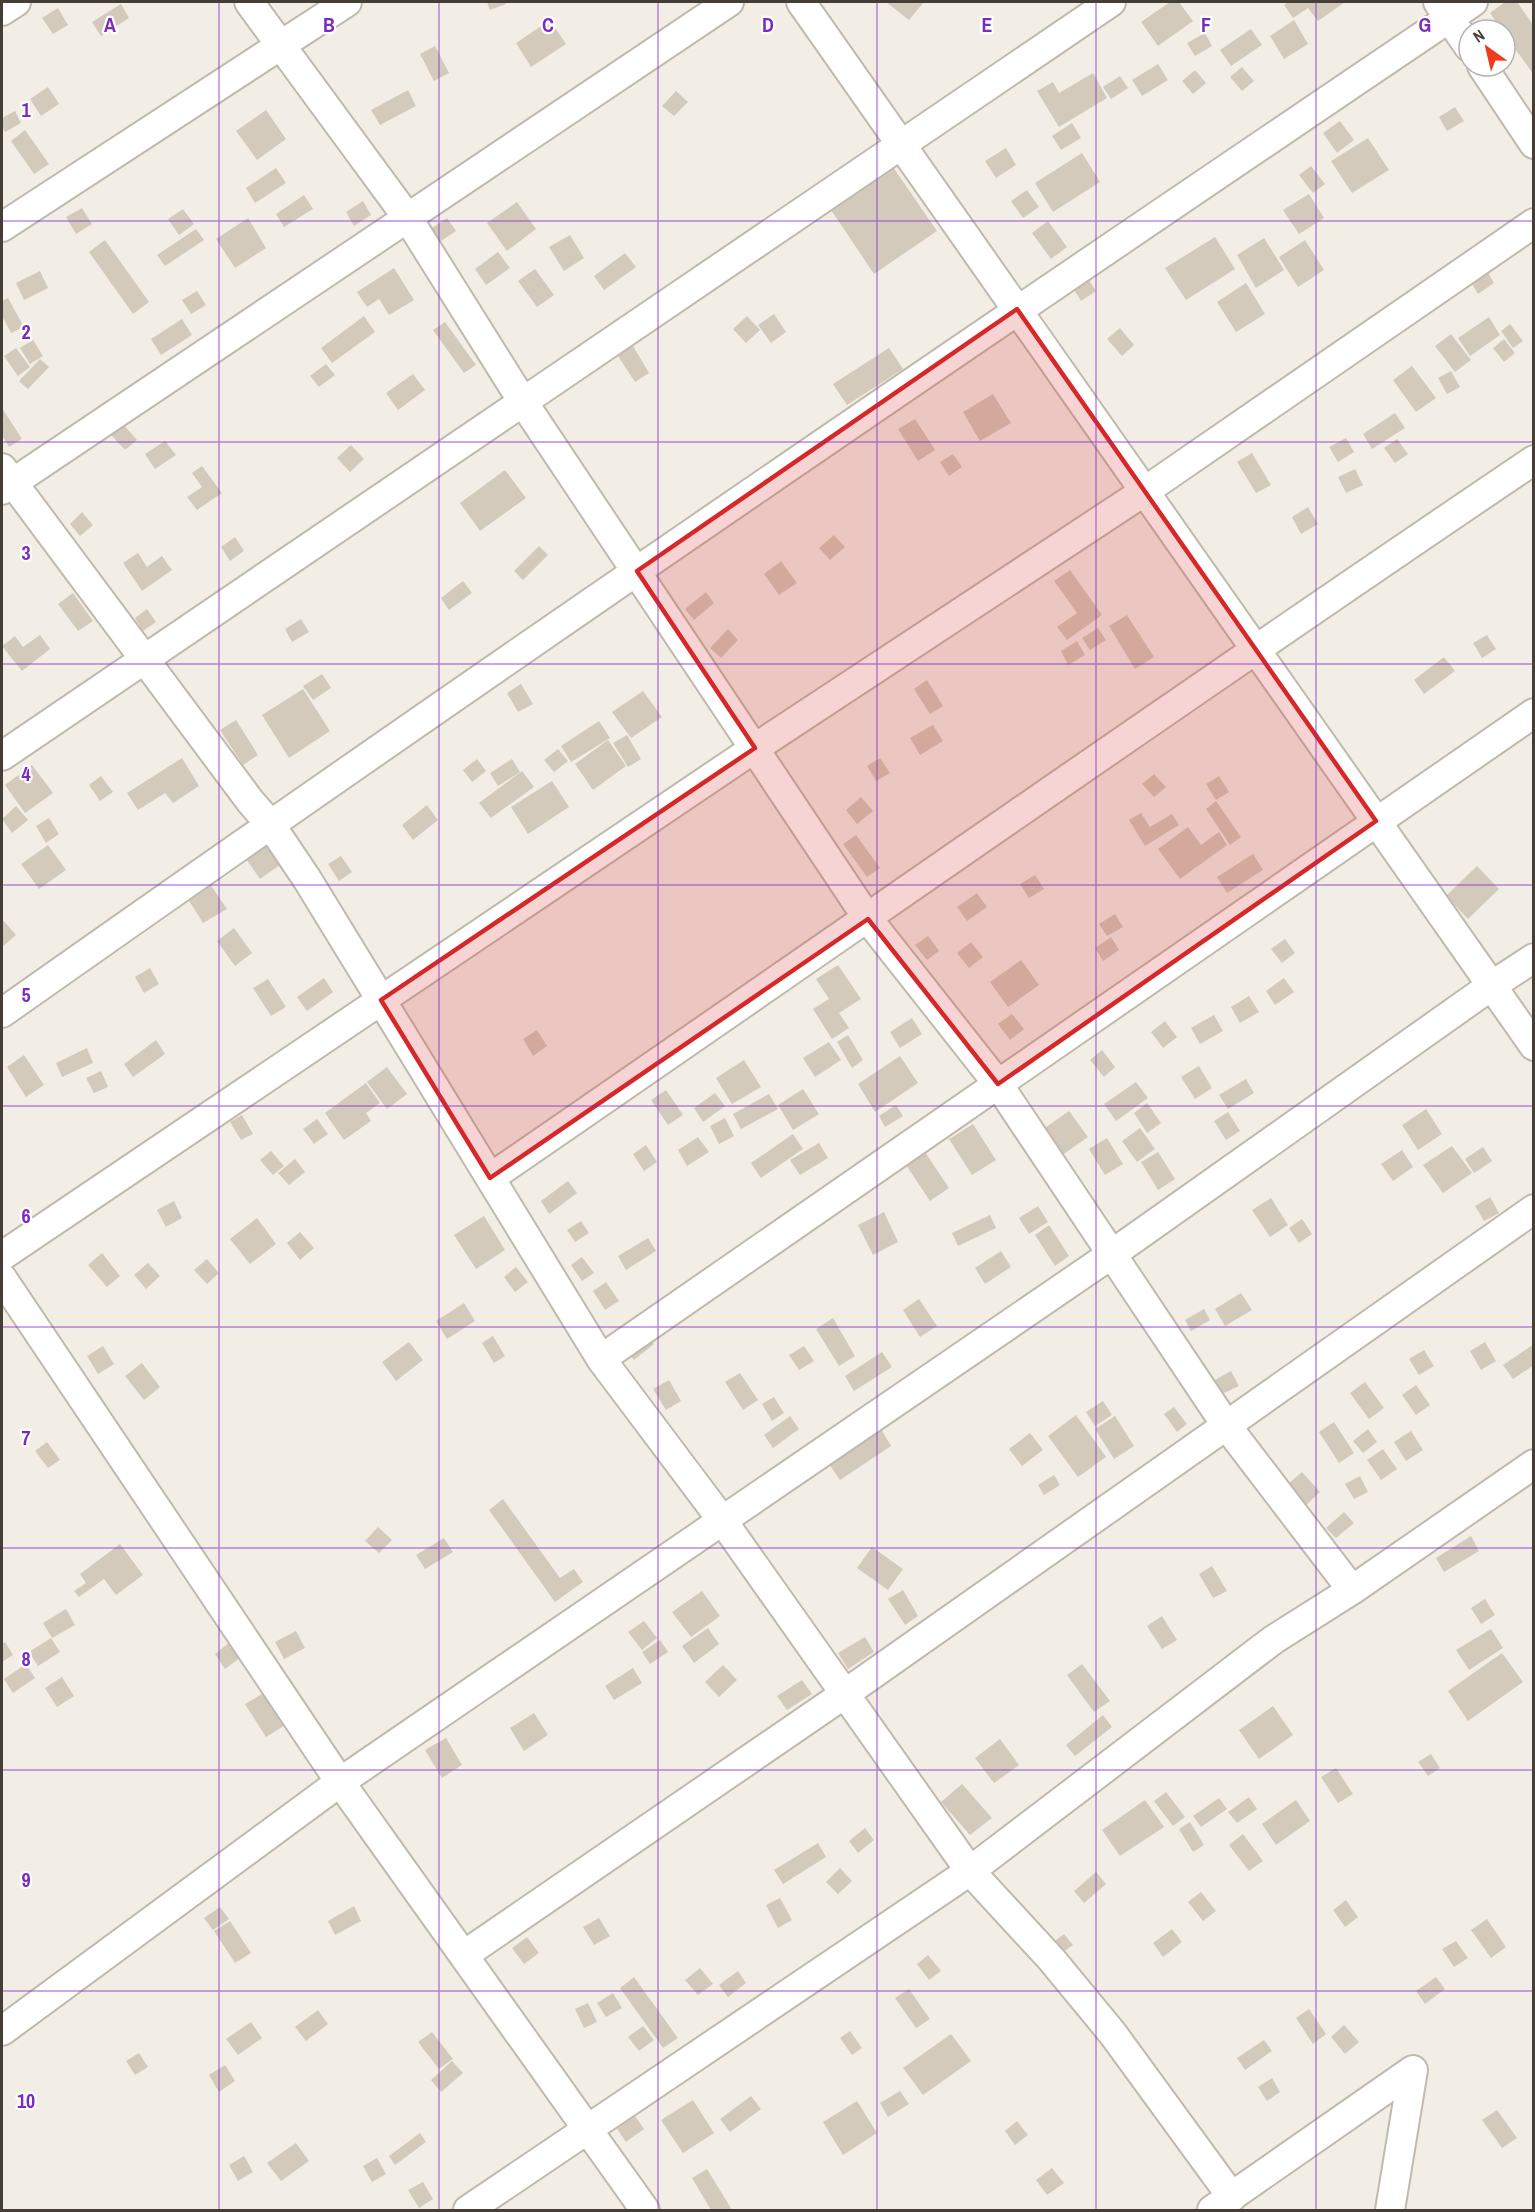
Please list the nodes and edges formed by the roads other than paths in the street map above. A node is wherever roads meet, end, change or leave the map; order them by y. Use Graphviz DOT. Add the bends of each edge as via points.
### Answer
graph roads {
  1 [pos="16,2"];
  2 [pos="249,2"];
  3 [pos="346,2"];
  4 [pos="729,2"];
  5 [pos="801,2"];
  6 [pos="1111,2"];
  7 [pos="1473,2"];
  8 [pos="1444,9"];
  9 [pos="2,11"];
  10 [pos="1457,29"];
  11 [pos="280,45"];
  12 [pos="1490,78"];
  13 [pos="1533,144"];
  14 [pos="902,145"];
  15 [pos="407,217"];
  16 [pos="1533,223"];
  17 [pos="2,227"];
  18 [pos="1017,309"];
  19 [pos="523,402"];
  20 [pos="1533,460"];
  21 [pos="5,480"];
  22 [pos="1145,491"];
  23 [pos="637,571"];
  24 [pos="1255,648"];
  25 [pos="144,660"];
  26 [pos="1533,713"];
  27 [pos="755,748"];
  28 [pos="2,756"];
  29 [pos="1376,821"];
  30 [pos="270,824"];
  31 [pos="868,919"];
  32 [pos="1533,958"];
  33 [pos="1491,986"];
  34 [pos="381,1000"];
  35 [pos="2,1013"];
  36 [pos="1533,1046"];
  37 [pos="998,1084"];
  38 [pos="490,1178"];
  39 [pos="1533,1209"];
  40 [pos="1112,1254"];
  41 [pos="2,1256"];
  42 [pos="2,1278"];
  43 [pos="601,1359"];
  44 [pos="1226,1425"];
  45 [pos="1533,1464"];
  46 [pos="722,1520"];
  47 [pos="1352,1590"];
  48 [pos="846,1693"];
  49 [pos="340,1782"];
  50 [pos="970,1871"];
  51 [pos="464,1955"];
  52 [pos="2,2031"];
  53 [pos="588,2128"];
  54 [pos="1222,2204"];
  55 [pos="468,2211"];
  56 [pos="645,2211"];
  57 [pos="1390,2211"];
  1 -- 9 [label="street"];
  2 -- 11 [label="street"];
  3 -- 11 [label="street"];
  4 -- 15 [label="street"];
  5 -- 14 [label="street"];
  6 -- 14 [label="street"];
  7 -- 8 [label="street"];
  8 -- 10 [label="street"];
  8 -- 18 [label="street"];
  11 -- 15 [label="street"];
  11 -- 17 [label="street"];
  12 -- 13 [label="street"];
  14 -- 18 [label="street"];
  14 -- 19 [label="street"];
  15 -- 19 [label="street"];
  15 -- 21 [label="street"];
  16 -- 22 [label="street"];
  18 -- 22 [label="street"];
  18 -- 23 [label="street"];
  19 -- 23 [label="street"];
  19 -- 25 [label="street"];
  20 -- 24 [label="street"];
  21 -- 25 [label="street"];
  22 -- 24 [label="street"];
  22 -- 27 [label="street"];
  23 -- 27 [label="street"];
  23 -- 30 [label="street"];
  24 -- 29 [label="street"];
  24 -- 31 [label="street"];
  25 -- 28 [label="street"];
  25 -- 30 [label="street"];
  26 -- 29 [label="street"];
  27 -- 31 [label="street"];
  27 -- 34 [label="street"];
  29 -- 33 [label="street"];
  29 -- 37 [label="street"];
  30 -- 34 [label="street"];
  30 -- 35 [label="street"];
  31 -- 37 [label="street"];
  31 -- 38 [label="street"];
  32 -- 33 [label="street"];
  33 -- 36 [label="street"];
  33 -- 40 [label="street"];
  34 -- 38 [label="street"];
  34 -- 41 [label="street"];
  37 -- 40 [label="street"];
  37 -- 43 [label="street"];
  38 -- 43 [label="street"];
  39 -- 44 [label="street"];
  40 -- 44 [label="street"];
  40 -- 46 [label="street"];
  42 -- 49 [label="street"];
  43 -- 46 [label="street"];
  44 -- 47 [label="street"];
  44 -- 48 [label="street"];
  45 -- 47 [label="street"];
  46 -- 48 [label="street"];
  46 -- 49 [label="street"];
  47 -- 50 [label="street" via="1273,1640"];
  48 -- 50 [label="street"];
  48 -- 51 [label="street"];
  49 -- 51 [label="street"];
  49 -- 52 [label="street"];
  50 -- 53 [label="street"];
  50 -- 54 [label="street" via="1113,2034"];
  51 -- 53 [label="street"];
  53 -- 55 [label="street"];
  53 -- 56 [label="street"];
  54 -- 57 [label="street" via="1413,2070"];
}
